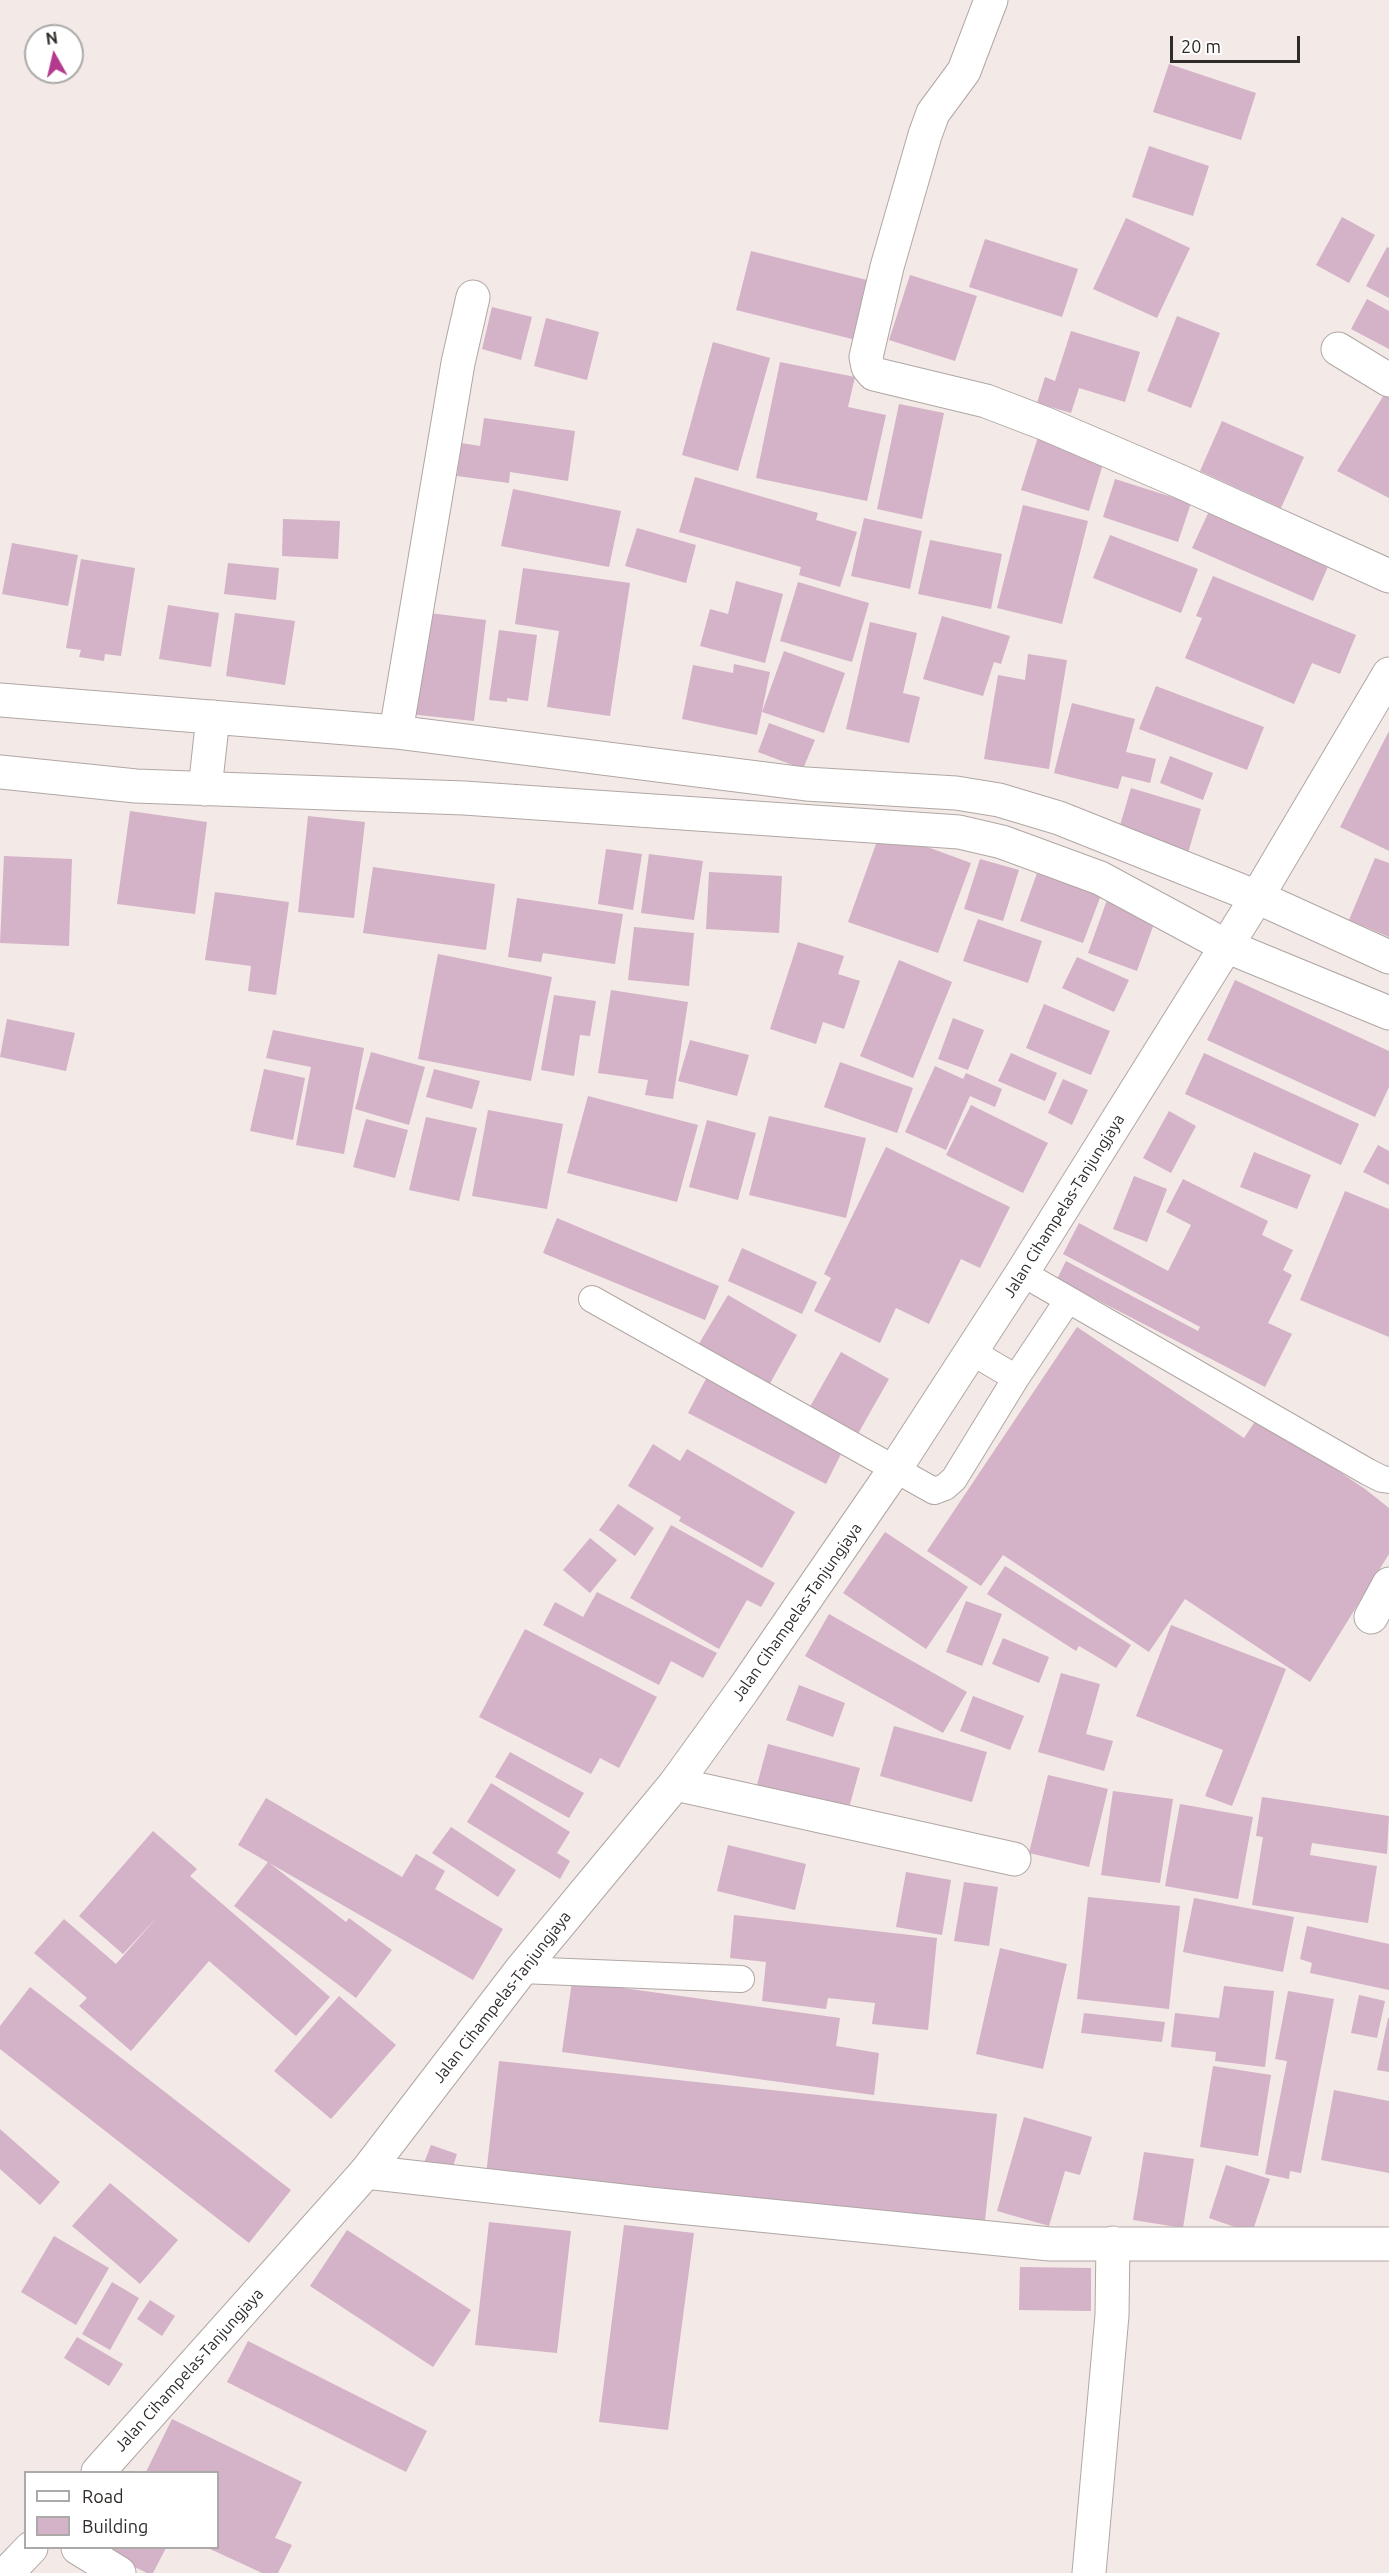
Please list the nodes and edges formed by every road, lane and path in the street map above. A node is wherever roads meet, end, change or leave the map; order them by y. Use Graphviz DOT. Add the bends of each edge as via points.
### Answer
graph roads {
  1 [pos="992,0"];
  2 [pos="473,297"];
  3 [pos="1338,349"];
  4 [pos="1389,380"];
  5 [pos="1389,576"];
  6 [pos="1389,674"];
  7 [pos="0,700"];
  8 [pos="212,726"];
  9 [pos="396,732"];
  10 [pos="0,772"];
  11 [pos="207,779"];
  12 [pos="1257,897"];
  13 [pos="1226,946"];
  14 [pos="1389,957"];
  15 [pos="1389,1013"];
  16 [pos="1022,1273"];
  17 [pos="592,1299"];
  18 [pos="1068,1300"];
  19 [pos="972,1352"];
  20 [pos="1016,1378"];
  21 [pos="895,1469"];
  22 [pos="1389,1480"];
  23 [pos="1389,1584"];
  24 [pos="1371,1617"];
  25 [pos="675,1784"];
  26 [pos="1014,1859"];
  27 [pos="521,1970"];
  28 [pos="741,1979"];
  29 [pos="366,2172"];
  30 [pos="1113,2243"];
  31 [pos="1389,2244"];
  32 [pos="99,2471"];
  33 [pos="29,2549"];
  34 [pos="81,2549"];
  35 [pos="7,2573"];
  36 [pos="119,2573"];
  37 [pos="1089,2573"];
  1 -- 5 [label="street" via="964,70 933,113 925,135 887,267 866,357 868,368 874,375 986,401 1046,424"];
  2 -- 9 [label="street" via="456,375"];
  3 -- 4 [label="street"];
  6 -- 12 [label="street, Jalan Cihampelas-Tanjungjaya"];
  7 -- 8 [label="street"];
  8 -- 9 [label="street"];
  8 -- 11 [label="street"];
  9 -- 12 [label="street" via="806,784 956,793 999,800 1059,818"];
  10 -- 11 [label="street" via="136,786"];
  11 -- 13 [label="street" via="959,832 1002,842 1100,878"];
  12 -- 13 [label="street, Jalan Cihampelas-Tanjungjaya"];
  12 -- 14 [label="street"];
  13 -- 15 [label="street"];
  13 -- 16 [label="street, Jalan Cihampelas-Tanjungjaya"];
  16 -- 18 [label="lane"];
  16 -- 19 [label="street, Jalan Cihampelas-Tanjungjaya"];
  17 -- 21 [label="lane"];
  18 -- 20 [label="lane"];
  18 -- 22 [label="lane" via="1368,1472"];
  19 -- 20 [label="lane"];
  19 -- 21 [label="street, Jalan Cihampelas-Tanjungjaya"];
  20 -- 21 [label="lane" via="954,1479 945,1487 934,1491"];
  21 -- 25 [label="street, Jalan Cihampelas-Tanjungjaya"];
  23 -- 24 [label="street"];
  25 -- 26 [label="street"];
  25 -- 27 [label="street, Jalan Cihampelas-Tanjungjaya"];
  27 -- 28 [label="lane"];
  27 -- 29 [label="street, Jalan Cihampelas-Tanjungjaya"];
  29 -- 30 [label="street" via="1050,2244"];
  29 -- 32 [label="street, Jalan Cihampelas-Tanjungjaya"];
  30 -- 31 [label="street"];
  30 -- 37 [label="street" via="1112,2316"];
  33 -- 35 [label="street"];
  34 -- 36 [label="street"];
}
